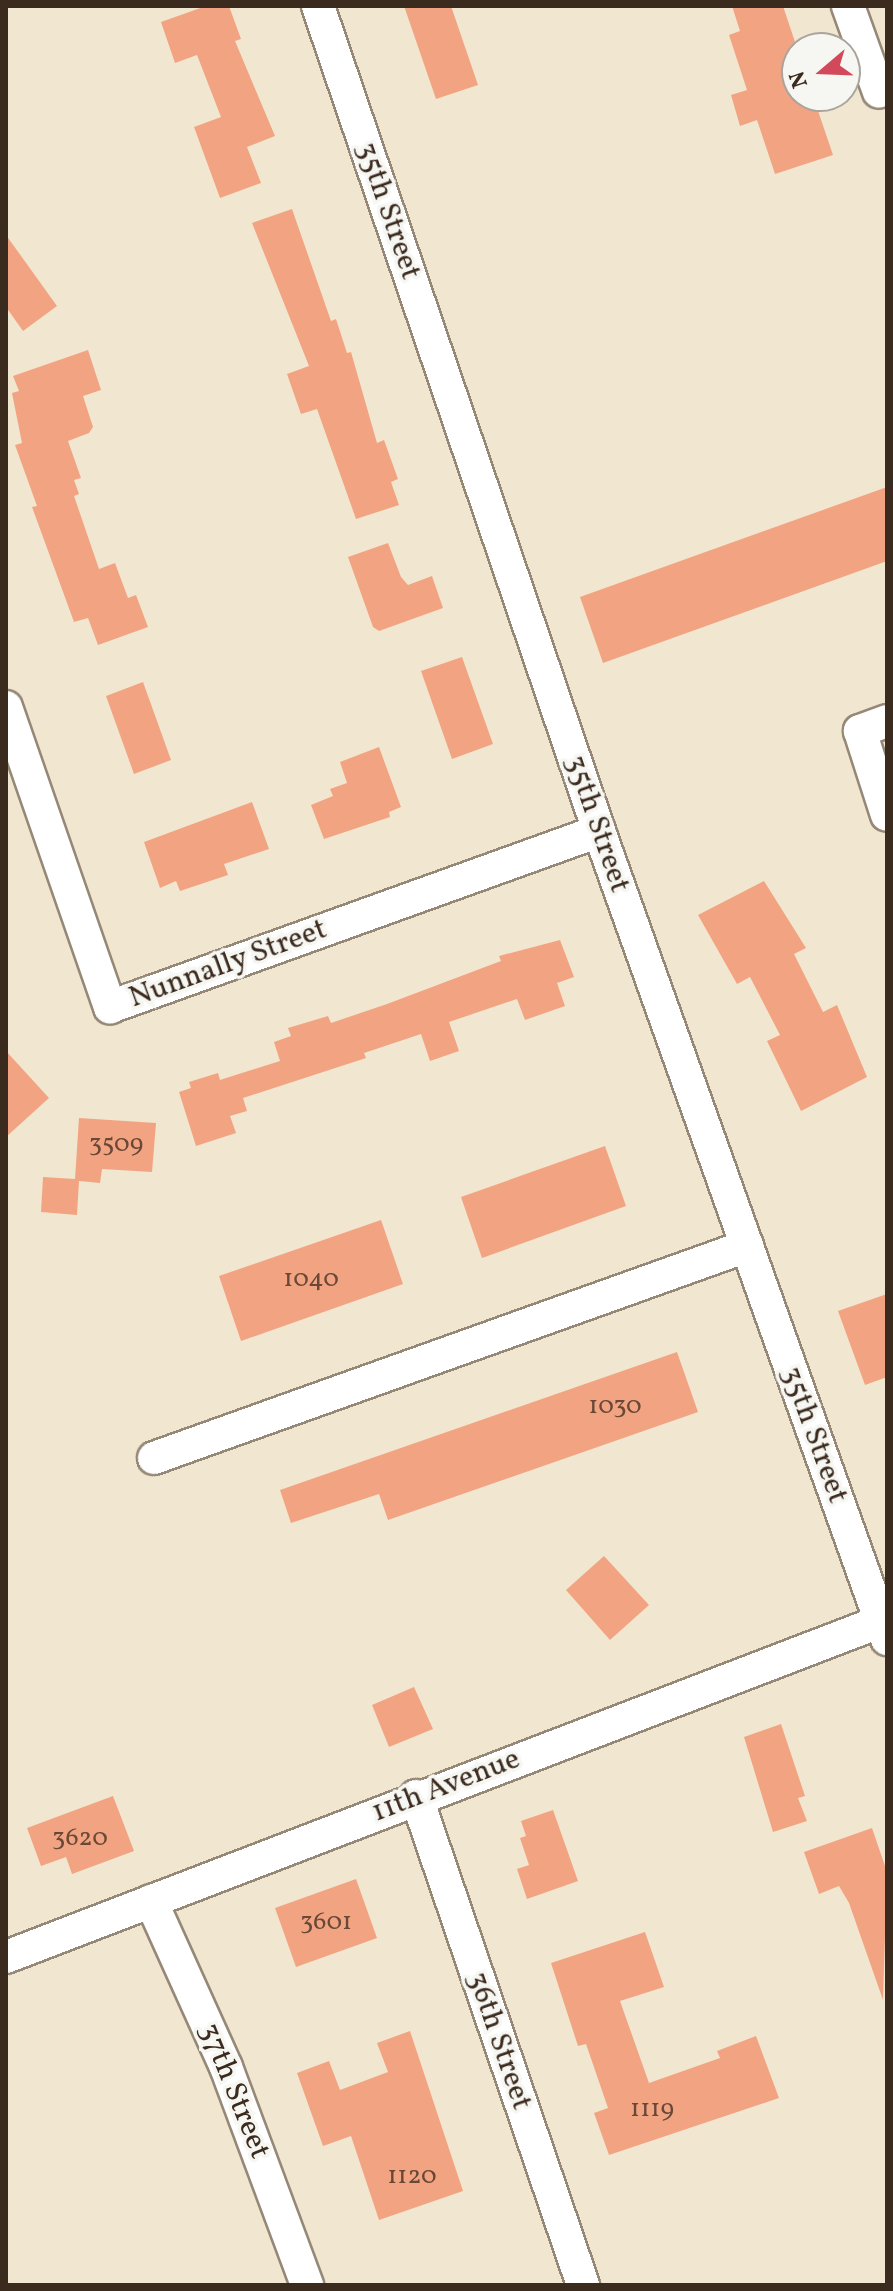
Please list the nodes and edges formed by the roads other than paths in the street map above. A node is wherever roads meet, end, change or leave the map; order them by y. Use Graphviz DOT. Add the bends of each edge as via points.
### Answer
graph roads {
  1 [pos="318,6"];
  2 [pos="848,6"];
  3 [pos="884,100"];
  4 [pos="6,707"];
  5 [pos="887,721"];
  6 [pos="887,815"];
  7 [pos="599,831"];
  8 [pos="747,1246"];
  9 [pos="154,1458"];
  10 [pos="885,1626"];
  11 [pos="416,1796"];
  12 [pos="151,1901"];
  13 [pos="6,1957"];
  14 [pos="307,2285"];
  15 [pos="583,2285"];
  1 -- 7 [label="street, 35th Street"];
  2 -- 3 [label="street"];
  4 -- 7 [label="street, Nunnally Street" via="110,1007"];
  5 -- 6 [label="street" via="860,731"];
  7 -- 8 [label="street, 35th Street"];
  8 -- 9 [label="street"];
  8 -- 10 [label="street, 35th Street"];
  10 -- 11 [label="street, 11th Avenue"];
  11 -- 12 [label="street, 11th Avenue"];
  11 -- 15 [label="street, 36th Street"];
  12 -- 13 [label="street, 11th Avenue"];
  12 -- 14 [label="street, 37th Street" via="226,2067"];
}
